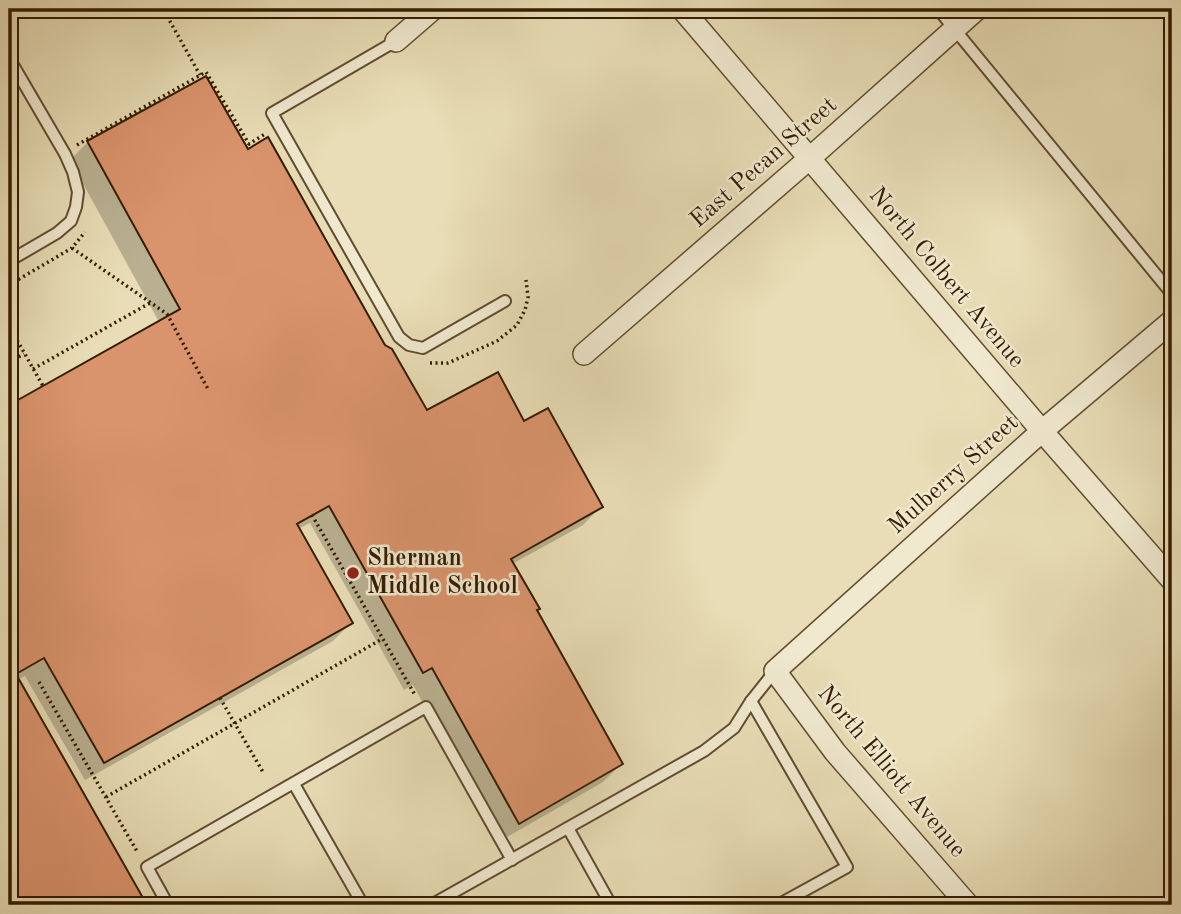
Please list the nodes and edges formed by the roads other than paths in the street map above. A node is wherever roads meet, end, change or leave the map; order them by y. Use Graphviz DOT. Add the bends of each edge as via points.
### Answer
graph roads {
  1 [pos="433,9"];
  2 [pos="682,9"];
  3 [pos="938,9"];
  4 [pos="977,9"];
  5 [pos="955,29"];
  6 [pos="396,41"];
  7 [pos="9,58"];
  8 [pos="810,158"];
  9 [pos="9,261"];
  10 [pos="1172,294"];
  11 [pos="505,301"];
  12 [pos="1172,321"];
  13 [pos="584,354"];
  14 [pos="1042,432"];
  15 [pos="1172,580"];
  16 [pos="775,671"];
  17 [pos="751,701"];
  18 [pos="293,783"];
  19 [pos="568,828"];
  20 [pos="512,860"];
  21 [pos="168,905"];
  22 [pos="363,905"];
  23 [pos="431,905"];
  24 [pos="611,905"];
  25 [pos="778,905"];
  26 [pos="968,905"];
  1 -- 6 [label="street"];
  2 -- 8 [label="street, North Colbert Avenue"];
  3 -- 5 [label="lane"];
  4 -- 5 [label="street, East Pecan Street"];
  5 -- 8 [label="street, East Pecan Street"];
  5 -- 10 [label="lane"];
  6 -- 11 [label="lane" via="272,113 399,337 423,348"];
  7 -- 9 [label="lane" via="65,154 78,192 71,221"];
  8 -- 13 [label="street, East Pecan Street"];
  8 -- 14 [label="street, North Colbert Avenue"];
  12 -- 14 [label="street, Mulberry Street"];
  14 -- 15 [label="street, North Colbert Avenue"];
  14 -- 16 [label="street, Mulberry Street"];
  16 -- 17 [label="lane"];
  16 -- 26 [label="street, North Elliott Avenue" via="835,752"];
  17 -- 19 [label="lane" via="734,728 704,751"];
  17 -- 25 [label="lane" via="847,867"];
  18 -- 20 [label="lane" via="426,708"];
  18 -- 21 [label="lane" via="146,867"];
  18 -- 22 [label="lane"];
  19 -- 20 [label="lane"];
  19 -- 24 [label="lane"];
  20 -- 23 [label="lane"];
}
